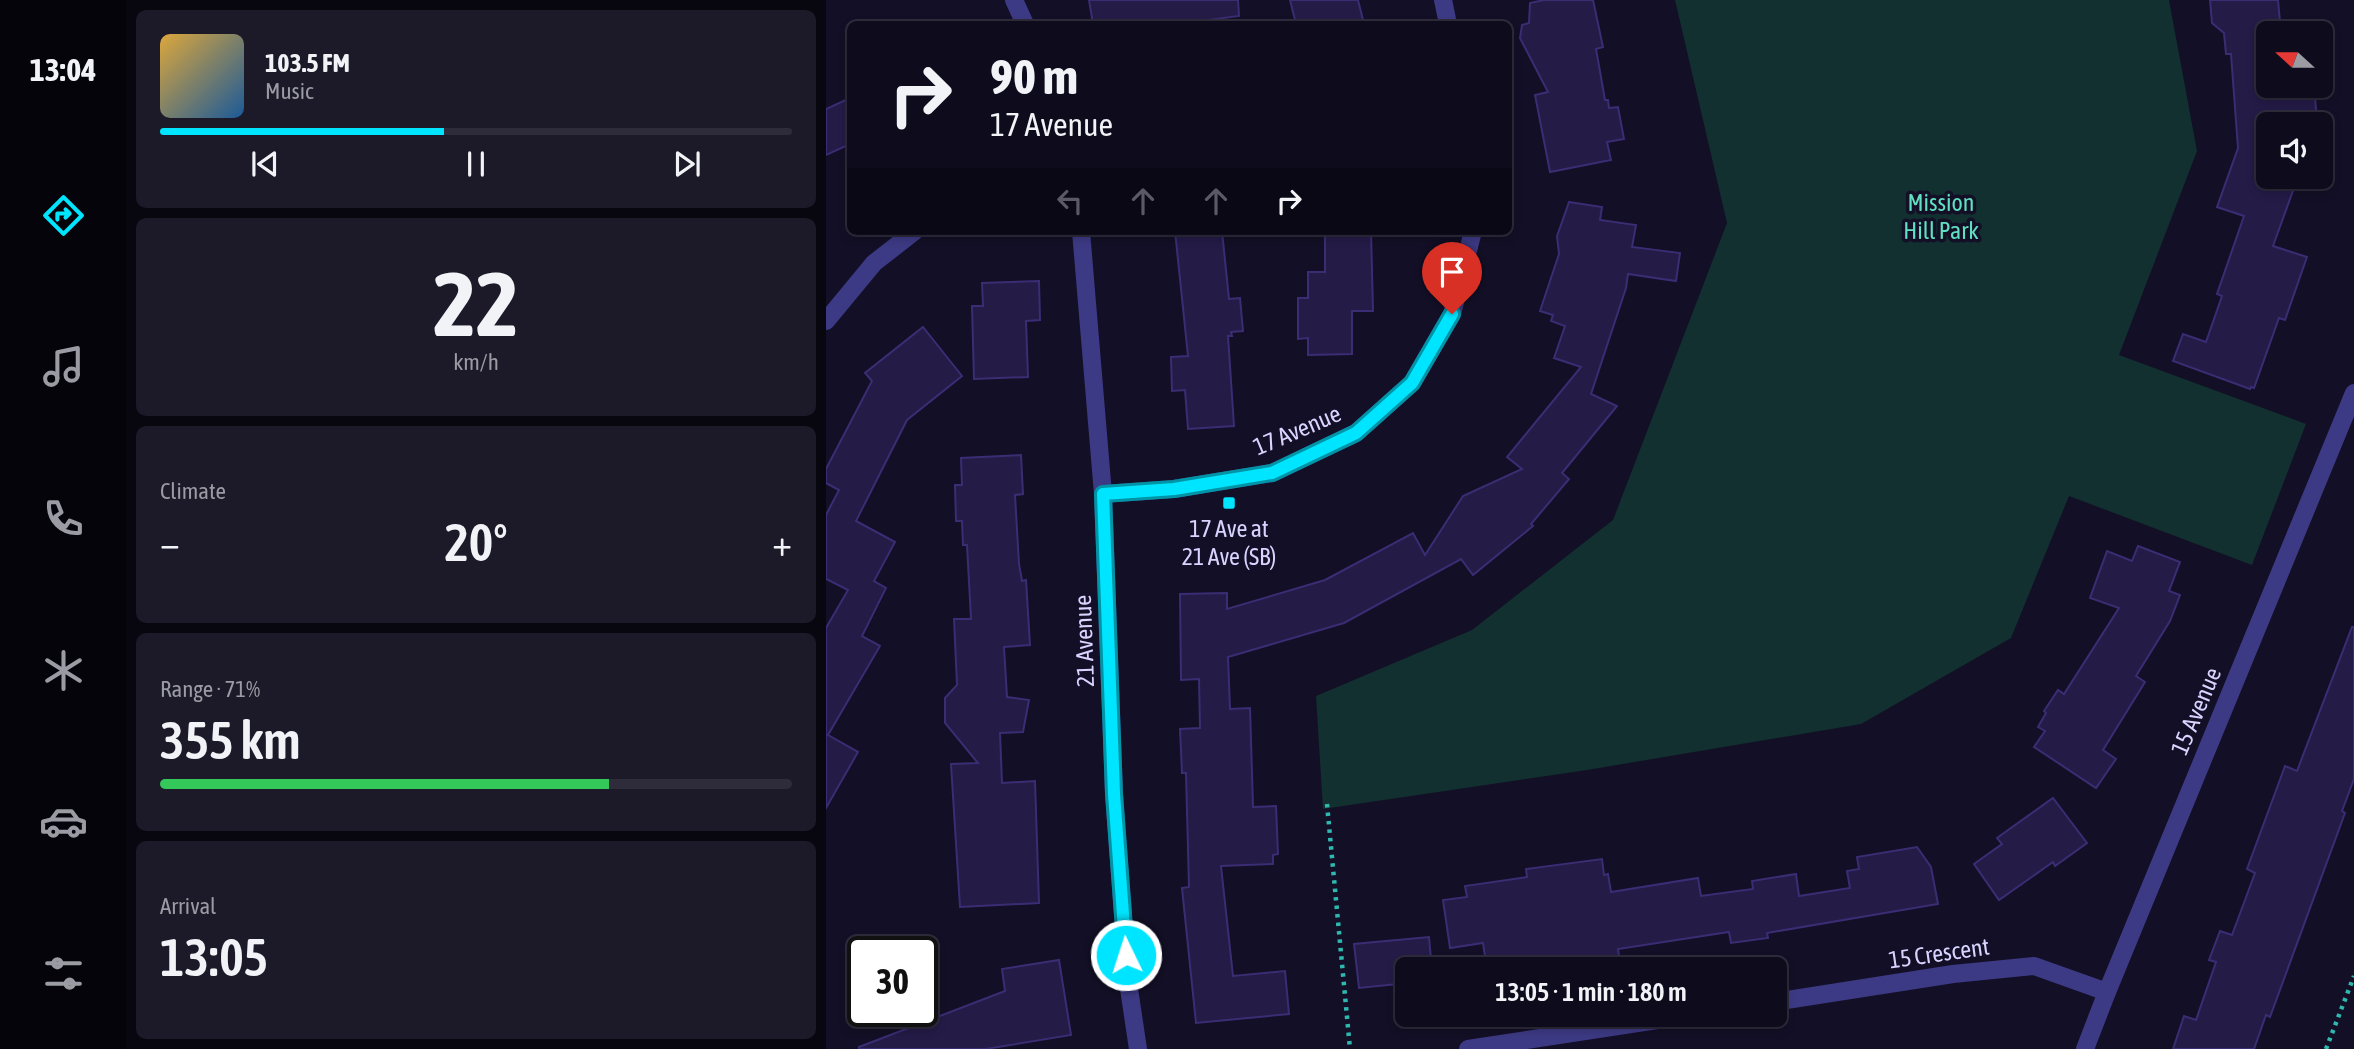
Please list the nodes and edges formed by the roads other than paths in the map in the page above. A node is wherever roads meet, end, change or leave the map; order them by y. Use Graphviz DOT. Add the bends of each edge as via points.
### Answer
graph roads {
  1 [pos="1014,0"];
  2 [pos="1443,0"];
  3 [pos="1024,21"];
  4 [pos="1447,21"];
  5 [pos="910,235"];
  6 [pos="1082,235"];
  7 [pos="1472,235"];
  8 [pos="826,321"];
  9 [pos="2354,393"];
  10 [pos="1103,494"];
  11 [pos="2107,992"];
  12 [pos="1787,1000"];
  13 [pos="1636,1027"];
  14 [pos="1568,1042"];
  15 [pos="1138,1049"];
  16 [pos="1468,1049"];
  17 [pos="2085,1049"];
  1 -- 3 [label="street"];
  2 -- 4 [label="street"];
  5 -- 8 [label="street" via="874,262"];
  6 -- 10 [label="street, 21 Avenue"];
  7 -- 10 [label="street, 17 Avenue" via="1452,314 1426,360 1412,383 1356,433 1272,473 1174,489"];
  9 -- 11 [label="street, 15 Avenue"];
  10 -- 15 [label="street, 21 Avenue" via="1114,794 1128,982"];
  11 -- 12 [label="street, 15 Crescent" via="2034,966"];
  11 -- 17 [label="street, 15 Avenue"];
  13 -- 14 [label="street"];
  14 -- 16 [label="street"];
}
